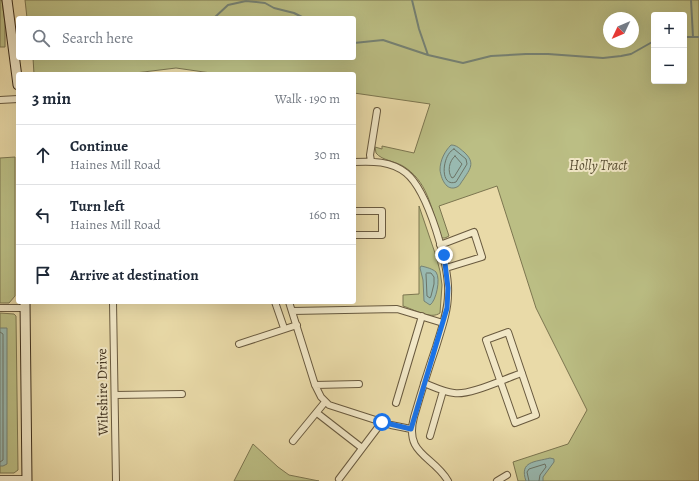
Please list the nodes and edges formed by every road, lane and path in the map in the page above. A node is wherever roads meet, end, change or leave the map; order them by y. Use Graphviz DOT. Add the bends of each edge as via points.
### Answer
graph roads {
  1 [pos="7,0"];
  2 [pos="16,72"];
  3 [pos="16,99"];
  4 [pos="0,100"];
  5 [pos="377,111"];
  6 [pos="371,161"];
  7 [pos="356,162"];
  8 [pos="356,211"];
  9 [pos="356,235"];
  10 [pos="440,244"];
  11 [pos="446,268"];
  12 [pos="113,304"];
  13 [pos="276,304"];
  14 [pos="290,304"];
  15 [pos="25,305"];
  16 [pos="0,308"];
  17 [pos="292,311"];
  18 [pos="422,316"];
  19 [pos="443,323"];
  20 [pos="297,325"];
  21 [pos="284,328"];
  22 [pos="239,344"];
  23 [pos="522,373"];
  24 [pos="500,381"];
  25 [pos="424,383"];
  26 [pos="315,384"];
  27 [pos="360,384"];
  28 [pos="443,390"];
  29 [pos="182,394"];
  30 [pos="115,395"];
  31 [pos="326,402"];
  32 [pos="396,403"];
  33 [pos="317,413"];
  34 [pos="382,422"];
  35 [pos="411,429"];
  36 [pos="430,436"];
  37 [pos="293,441"];
  38 [pos="362,448"];
  39 [pos="507,475"];
  40 [pos="0,479"];
  41 [pos="339,479"];
  42 [pos="27,480"];
  43 [pos="116,481"];
  44 [pos="448,481"];
  45 [pos="497,481"];
  1 -- 2 [label="main road"];
  3 -- 4 [label="street"];
  5 -- 6 [label="street"];
  6 -- 7 [label="street"];
  6 -- 10 [label="street" via="392,165 412,180 422,195"];
  8 -- 9 [label="street" via="382,212 382,235"];
  10 -- 11 [label="street"];
  10 -- 11 [label="street" via="474,232 482,257"];
  11 -- 19 [label="street" via="448,294"];
  12 -- 30 [label="street, Wiltshire Drive"];
  13 -- 21 [label="street"];
  14 -- 17 [label="street"];
  15 -- 16 [label="street"];
  15 -- 42 [label="main road"];
  17 -- 18 [label="street" via="390,309"];
  17 -- 20 [label="street"];
  18 -- 19 [label="street"];
  18 -- 32 [label="street"];
  19 -- 25 [label="street"];
  20 -- 21 [label="street"];
  20 -- 26 [label="street"];
  21 -- 22 [label="street"];
  23 -- 24 [label="street"];
  23 -- 24 [label="street" via="508,332 486,340"];
  23 -- 24 [label="street" via="536,415 514,423"];
  24 -- 28 [label="street" via="466,393"];
  25 -- 28 [label="street"];
  25 -- 35 [label="street"];
  26 -- 27 [label="street"];
  26 -- 31 [label="street"];
  28 -- 36 [label="street"];
  29 -- 30 [label="street"];
  30 -- 43 [label="street, Wiltshire Drive"];
  31 -- 33 [label="street"];
  31 -- 34 [label="street" via="334,407"];
  33 -- 37 [label="street"];
  33 -- 38 [label="street"];
  34 -- 35 [label="street"];
  34 -- 38 [label="street"];
  35 -- 44 [label="street" via="417,449"];
  38 -- 41 [label="street"];
  39 -- 45 [label="street"];
  40 -- 42 [label="street"];
}
